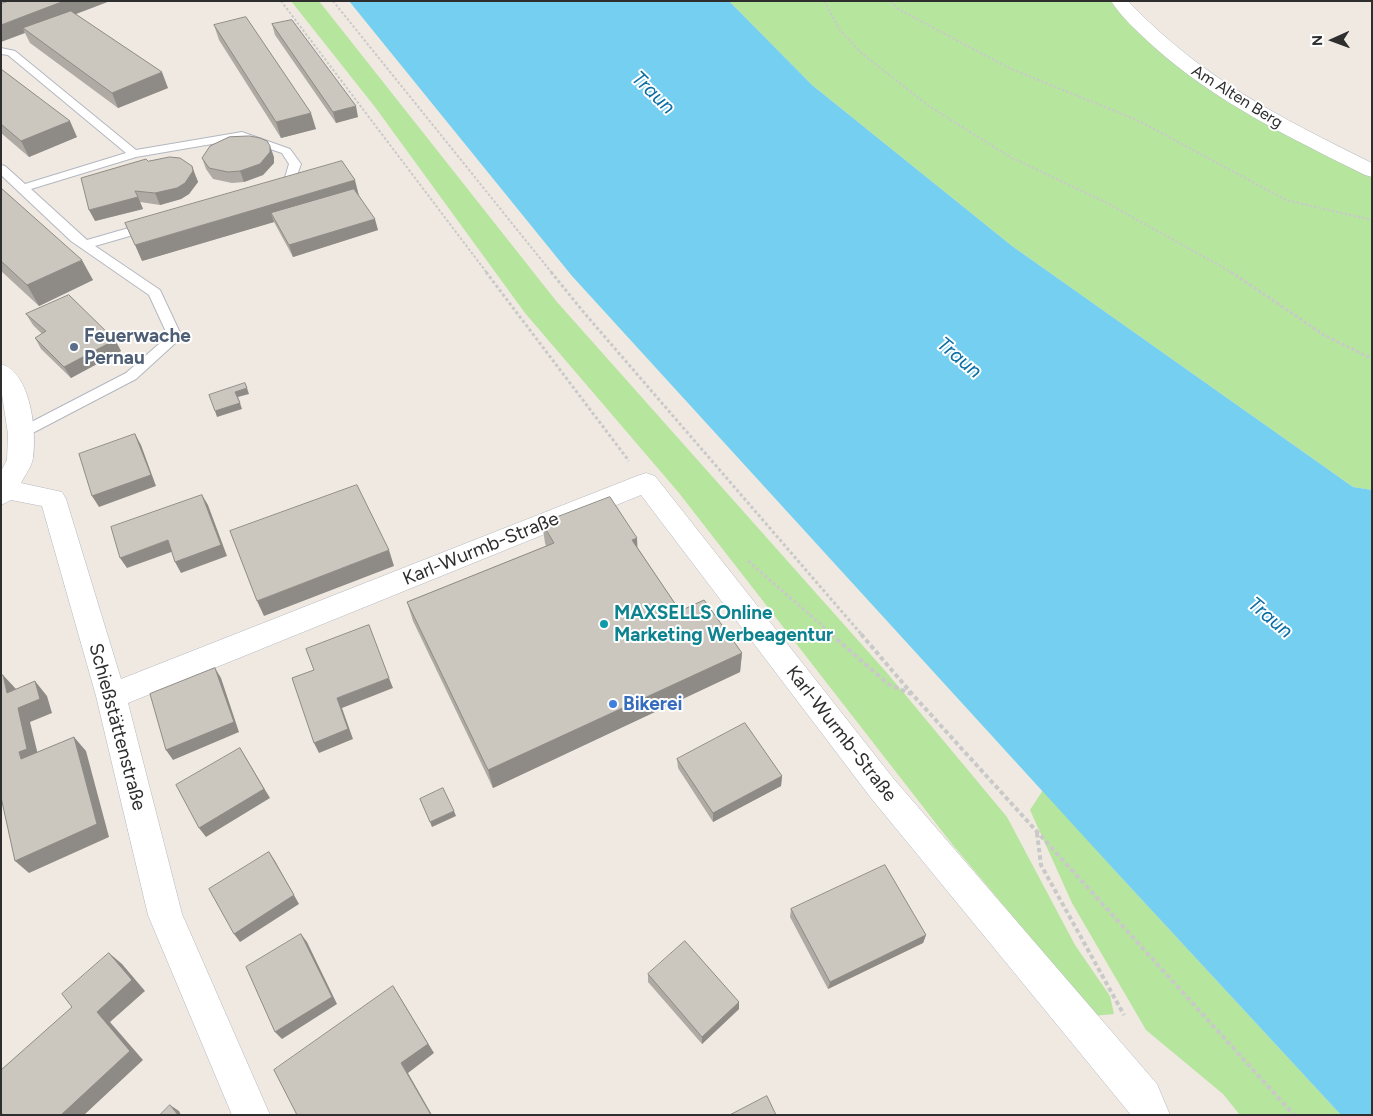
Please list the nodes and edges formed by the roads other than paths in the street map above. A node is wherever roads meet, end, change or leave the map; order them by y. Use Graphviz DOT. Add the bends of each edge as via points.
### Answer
graph roads {
  1 [pos="1119,1"];
  2 [pos="1,52"];
  3 [pos="134,154"];
  4 [pos="1,168"];
  5 [pos="1372,170"];
  6 [pos="23,188"];
  7 [pos="269,192"];
  8 [pos="158,223"];
  9 [pos="85,245"];
  10 [pos="1,372"];
  11 [pos="22,434"];
  12 [pos="2,492"];
  13 [pos="111,696"];
  14 [pos="1147,1106"];
  15 [pos="251,1115"];
  1 -- 5 [label="street, Am Alten Berg" via="1165,49 1202,78 1282,125"];
  2 -- 3 [label="lane" via="11,53"];
  3 -- 6 [label="lane"];
  3 -- 7 [label="lane" via="242,134 286,151 295,164 288,186"];
  4 -- 6 [label="lane"];
  6 -- 9 [label="lane"];
  8 -- 9 [label="lane"];
  9 -- 11 [label="lane" via="155,293 175,338 131,376"];
  10 -- 11 [label="street, Schießstättenstraße" via="13,386"];
  11 -- 12 [label="street, Schießstättenstraße" via="20,460"];
  12 -- 13 [label="street, Schießstättenstraße" via="53,499"];
  13 -- 14 [label="street, Karl-Wurmb-Straße" via="646,484 882,788"];
  13 -- 15 [label="street, Schießstättenstraße" via="165,915"];
}
